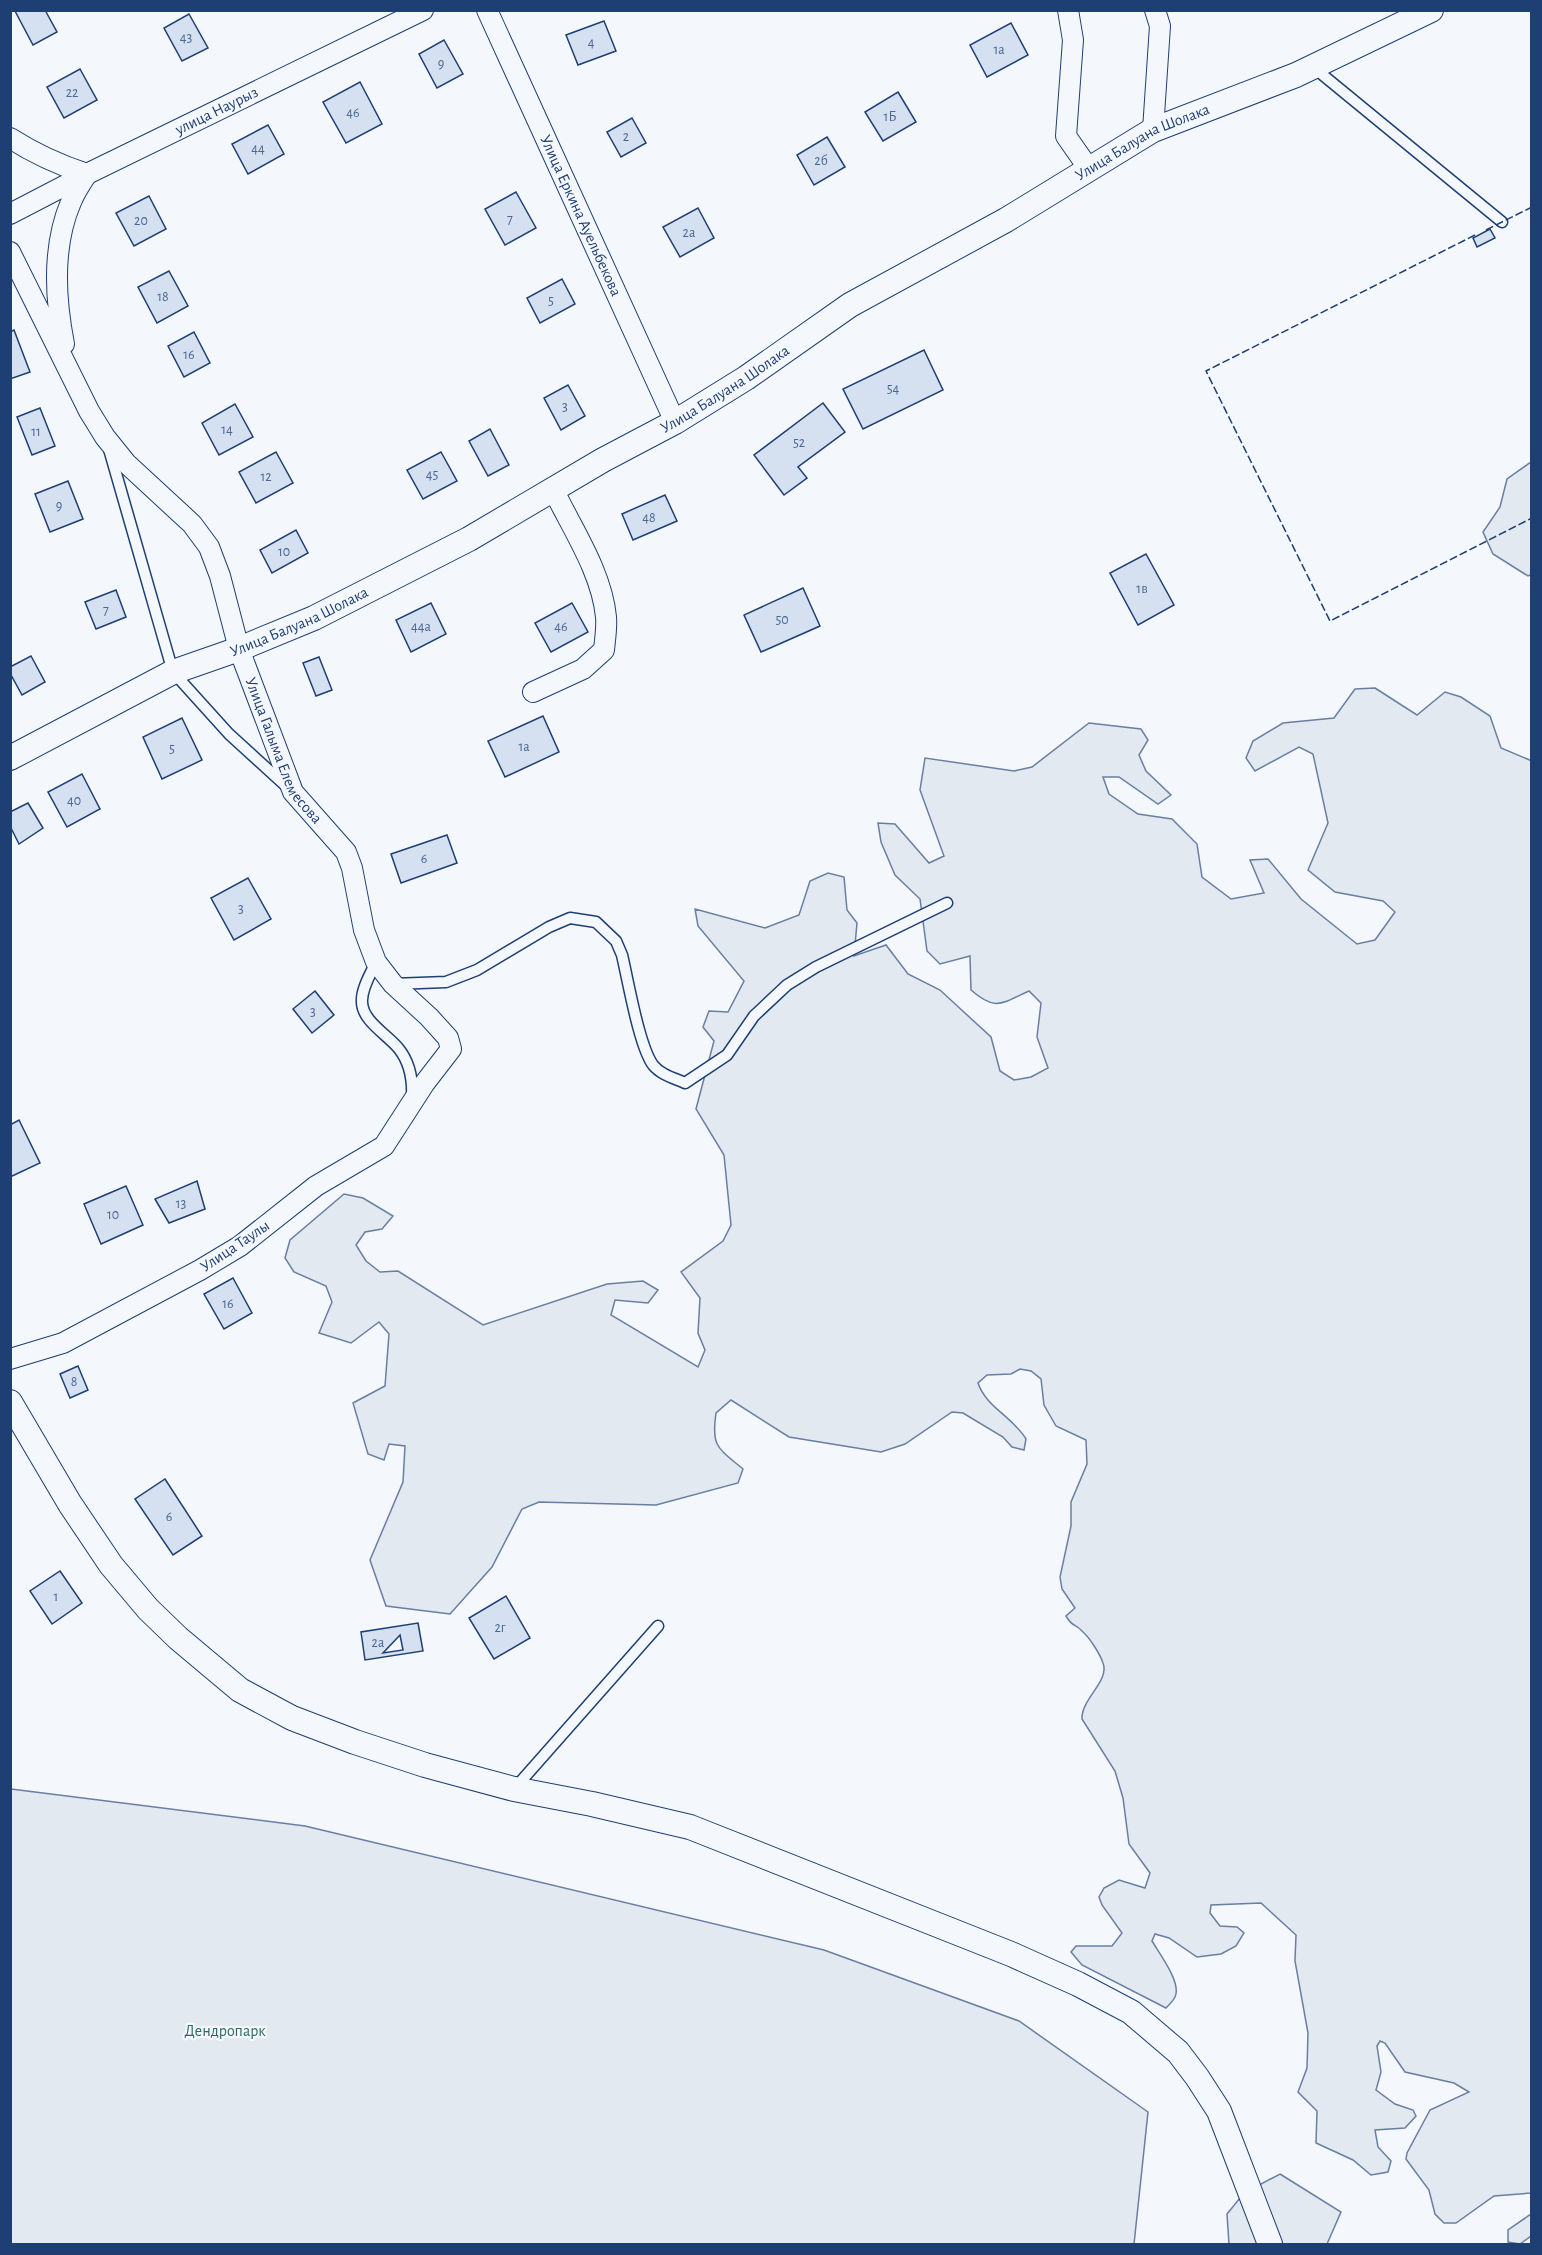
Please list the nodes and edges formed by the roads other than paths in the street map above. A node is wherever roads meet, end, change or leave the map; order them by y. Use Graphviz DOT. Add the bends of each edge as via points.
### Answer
graph roads {
  1 [pos="423,10"];
  2 [pos="487,10"];
  3 [pos="1068,10"];
  4 [pos="1155,10"];
  5 [pos="1431,10"];
  6 [pos="1313,67"];
  7 [pos="1153,130"];
  8 [pos="10,138"];
  9 [pos="1089,169"];
  10 [pos="87,174"];
  11 [pos="10,214"];
  12 [pos="1502,222"];
  13 [pos="10,252"];
  14 [pos="68,368"];
  15 [pos="675,422"];
  16 [pos="105,437"];
  17 [pos="554,490"];
  18 [pos="239,649"];
  19 [pos="173,672"];
  20 [pos="533,692"];
  21 [pos="10,758"];
  22 [pos="293,792"];
  23 [pos="947,903"];
  24 [pos="376,962"];
  25 [pos="393,984"];
  26 [pos="424,1084"];
  27 [pos="412,1103"];
  28 [pos="10,1359"];
  29 [pos="10,1402"];
  30 [pos="658,1626"];
  31 [pos="514,1789"];
  32 [pos="1270,2244"];
  1 -- 10 [label="street, улица Наурыз"];
  2 -- 15 [label="street, Улица Еркина Ауельбекова"];
  3 -- 9 [label="street" via="1073,40 1066,136"];
  4 -- 7 [label="street" via="1160,26"];
  5 -- 6 [label="street, Улица Балуана Шолака"];
  6 -- 7 [label="street, Улица Балуана Шолака"];
  6 -- 12 [label="lane"];
  7 -- 9 [label="street, Улица Балуана Шолака"];
  8 -- 10 [label="street" via="44,158"];
  9 -- 15 [label="street, Улица Балуана Шолака" via="1006,220 850,305"];
  10 -- 11 [label="street, улица Наурыз"];
  10 -- 14 [label="street" via="62,227 57,269 58,314"];
  13 -- 14 [label="street, Улица Галыма Елемесова"];
  14 -- 16 [label="street, Улица Галыма Елемесова"];
  15 -- 17 [label="street, Улица Балуана Шолака"];
  16 -- 18 [label="street, Улица Галыма Елемесова" via="126,463 192,524 209,547"];
  16 -- 19 [label="lane"];
  17 -- 18 [label="street, Улица Балуана Шолака" via="469,539 314,618"];
  17 -- 20 [label="street" via="602,594 606,618 604,650 584,669"];
  18 -- 19 [label="street, Улица Балуана Шолака"];
  18 -- 22 [label="street, Улица Галыма Елемесова"];
  19 -- 21 [label="street, Улица Балуана Шолака"];
  19 -- 22 [label="lane" via="228,734"];
  22 -- 24 [label="street, Улица Галыма Елемесова" via="346,852 364,930"];
  23 -- 25 [label="lane" via="786,985 754,1016 727,1056 686,1083 665,1075 653,1064 644,1045 622,955 616,941 596,922 570,918 477,970 446,982"];
  24 -- 25 [label="street, Улица Галыма Елемесова"];
  24 -- 27 [label="lane" via="361,1002 368,1017 399,1049 408,1065"];
  25 -- 26 [label="street, Улица Галыма Елемесова" via="448,1038 451,1049"];
  26 -- 27 [label="street, Улица Таулы"];
  27 -- 28 [label="street, Улица Таулы" via="384,1146 316,1186 240,1246 63,1343"];
  29 -- 31 [label="street" via="111,1565 155,1616 240,1690 292,1718 355,1742"];
  30 -- 31 [label="lane"];
  31 -- 32 [label="street" via="690,1827 1011,1954 1131,2012 1178,2052 1219,2111"];
}
